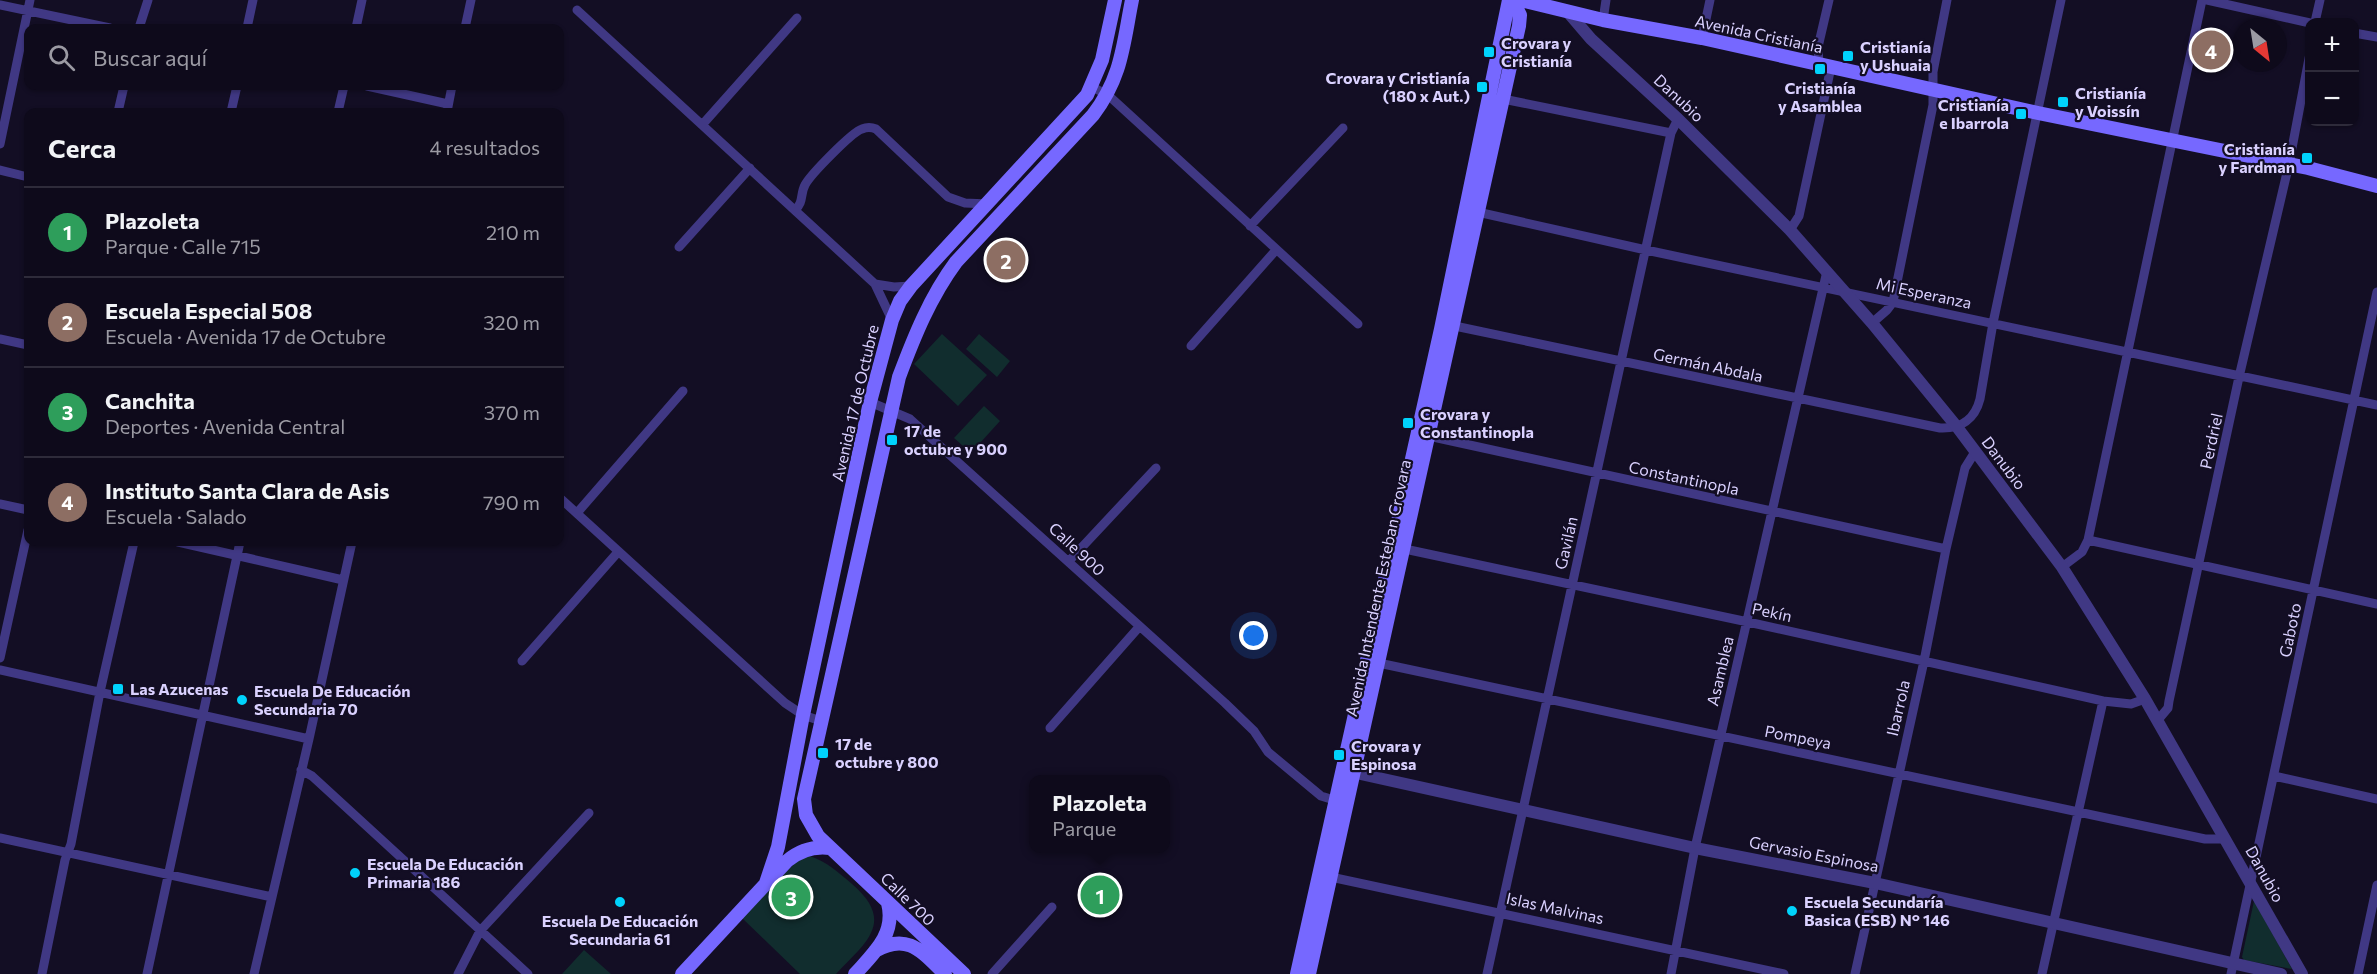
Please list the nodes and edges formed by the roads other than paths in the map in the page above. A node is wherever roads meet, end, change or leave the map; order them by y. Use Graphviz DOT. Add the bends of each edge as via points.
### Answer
graph roads {
  1 [pos="30,0"];
  2 [pos="148,0"];
  3 [pos="253,0"];
  4 [pos="362,0"];
  5 [pos="471,0"];
  6 [pos="1115,0"];
  7 [pos="1132,0"];
  8 [pos="1511,0"];
  9 [pos="1521,0"];
  10 [pos="1606,0"];
  11 [pos="1710,0"];
  12 [pos="1829,0"];
  13 [pos="1947,0"];
  14 [pos="2061,0"];
  15 [pos="2202,0"];
  16 [pos="2207,0"];
  17 [pos="2320,0"];
  18 [pos="0,5"];
  19 [pos="577,10"];
  20 [pos="1567,11"];
  21 [pos="28,12"];
  22 [pos="797,18"];
  23 [pos="2316,18"];
  24 [pos="1599,19"];
  25 [pos="2305,22"];
  26 [pos="25,24"];
  27 [pos="90,24"];
  28 [pos="140,24"];
  29 [pos="248,24"];
  30 [pos="357,24"];
  31 [pos="466,24"];
  32 [pos="24,31"];
  33 [pos="2359,34"];
  34 [pos="2377,37"];
  35 [pos="1702,38"];
  36 [pos="1591,39"];
  37 [pos="1825,65"];
  38 [pos="2306,72"];
  39 [pos="1092,87"];
  40 [pos="1933,89"];
  41 [pos="123,90"];
  42 [pos="236,90"];
  43 [pos="343,90"];
  44 [pos="382,90"];
  45 [pos="451,90"];
  46 [pos="1108,95"];
  47 [pos="1503,99"];
  48 [pos="119,108"];
  49 [pos="232,108"];
  50 [pos="339,108"];
  51 [pos="447,108"];
  52 [pos="2038,113"];
  53 [pos="1678,119"];
  54 [pos="702,125"];
  55 [pos="1342,128"];
  56 [pos="1671,133"];
  57 [pos="2172,140"];
  58 [pos="0,144"];
  59 [pos="2289,164"];
  60 [pos="750,168"];
  61 [pos="0,170"];
  62 [pos="24,176"];
  63 [pos="2377,186"];
  64 [pos="988,204"];
  65 [pos="795,210"];
  66 [pos="1472,211"];
  67 [pos="1250,226"];
  68 [pos="1790,230"];
  69 [pos="679,247"];
  70 [pos="1276,250"];
  71 [pos="1646,250"];
  72 [pos="931,264"];
  73 [pos="1827,271"];
  74 [pos="946,276"];
  75 [pos="874,284"];
  76 [pos="911,286"];
  77 [pos="1822,288"];
  78 [pos="1846,292"];
  79 [pos="2377,292"];
  80 [pos="1893,302"];
  81 [pos="892,320"];
  82 [pos="1872,322"];
  83 [pos="1993,323"];
  84 [pos="1358,324"];
  85 [pos="1448,325"];
  86 [pos="0,339"];
  87 [pos="24,344"];
  88 [pos="1191,346"];
  89 [pos="2128,351"];
  90 [pos="1622,363"];
  91 [pos="2239,377"];
  92 [pos="684,391"];
  93 [pos="1798,399"];
  94 [pos="2354,400"];
  95 [pos="870,402"];
  96 [pos="2377,405"];
  97 [pos="892,410"];
  98 [pos="1957,427"];
  99 [pos="1422,435"];
  100 [pos="1975,452"];
  101 [pos="1156,468"];
  102 [pos="1597,474"];
  103 [pos="564,502"];
  104 [pos="0,504"];
  105 [pos="24,509"];
  106 [pos="1772,512"];
  107 [pos="577,513"];
  108 [pos="2088,540"];
  109 [pos="24,546"];
  110 [pos="133,546"];
  111 [pos="196,546"];
  112 [pos="239,546"];
  113 [pos="351,546"];
  114 [pos="1397,548"];
  115 [pos="1946,549"];
  116 [pos="618,552"];
  117 [pos="237,555"];
  118 [pos="1070,561"];
  119 [pos="2200,565"];
  120 [pos="2061,567"];
  121 [pos="343,580"];
  122 [pos="1572,585"];
  123 [pos="2313,589"];
  124 [pos="2377,604"];
  125 [pos="1748,622"];
  126 [pos="1139,627"];
  127 [pos="0,658"];
  128 [pos="522,661"];
  129 [pos="1371,661"];
  130 [pos="1924,661"];
  131 [pos="0,670"];
  132 [pos="100,692"];
  133 [pos="1547,698"];
  134 [pos="2145,699"];
  135 [pos="2103,701"];
  136 [pos="803,714"];
  137 [pos="202,716"];
  138 [pos="821,721"];
  139 [pos="2157,721"];
  140 [pos="1050,728"];
  141 [pos="1720,737"];
  142 [pos="309,739"];
  143 [pos="301,770"];
  144 [pos="1348,771"];
  145 [pos="1898,773"];
  146 [pos="2274,777"];
  147 [pos="2377,799"];
  148 [pos="1334,800"];
  149 [pos="1522,809"];
  150 [pos="590,813"];
  151 [pos="2077,813"];
  152 [pos="0,838"];
  153 [pos="2226,839"];
  154 [pos="830,848"];
  155 [pos="1695,848"];
  156 [pos="68,852"];
  157 [pos="169,873"];
  158 [pos="1324,875"];
  159 [pos="2250,881"];
  160 [pos="766,883"];
  161 [pos="1875,883"];
  162 [pos="2377,885"];
  163 [pos="272,897"];
  164 [pos="888,903"];
  165 [pos="1052,907"];
  166 [pos="1501,912"];
  167 [pos="2054,924"];
  168 [pos="480,931"];
  169 [pos="1676,950"];
  170 [pos="875,951"];
  171 [pos="2232,968"];
  172 [pos="521,972"];
  173 [pos="42,974"];
  174 [pos="147,974"];
  175 [pos="254,974"];
  176 [pos="458,974"];
  177 [pos="682,974"];
  178 [pos="855,974"];
  179 [pos="945,974"];
  180 [pos="964,974"];
  181 [pos="992,974"];
  182 [pos="1297,974"];
  183 [pos="1309,974"];
  184 [pos="1487,974"];
  185 [pos="1671,974"];
  186 [pos="1784,974"];
  187 [pos="1855,974"];
  188 [pos="2042,974"];
  189 [pos="2280,974"];
  190 [pos="2302,974"];
  191 [pos="2358,974"];
  1 -- 21 [label="street"];
  2 -- 28 [label="street"];
  3 -- 29 [label="street"];
  4 -- 30 [label="street"];
  5 -- 31 [label="street"];
  6 -- 39 [label="main road, Avenida 17 de Octubre"];
  7 -- 46 [label="main road" via="1120,64"];
  8 -- 47 [label="main road, Avenida Intendente Esteban Crovara" via="1520,15"];
  8 -- 66 [label="main road, Avenida Intendente Esteban Crovara"];
  9 -- 20 [label="main road, Avenida Cristianía"];
  10 -- 24 [label="street"];
  11 -- 35 [label="street"];
  12 -- 37 [label="street" via="1818,47"];
  13 -- 40 [label="street" via="1932,72"];
  14 -- 52 [label="street"];
  15 -- 57 [label="street"];
  16 -- 25 [label="street"];
  17 -- 23 [label="street"];
  18 -- 21 [label="street"];
  19 -- 54 [label="street"];
  20 -- 24 [label="main road, Avenida Cristianía"];
  20 -- 36 [label="street, Danubio"];
  21 -- 26 [label="street"];
  21 -- 27 [label="street"];
  22 -- 54 [label="street"];
  24 -- 35 [label="main road, Avenida Cristianía"];
  24 -- 36 [label="street" via="1590,30"];
  32 -- 58 [label="street"];
  33 -- 34 [label="street"];
  35 -- 37 [label="main road, Avenida Cristianía"];
  36 -- 53 [label="street, Danubio"];
  37 -- 40 [label="main road, Avenida Cristianía"];
  37 -- 68 [label="street" via="1799,216"];
  38 -- 59 [label="street, Perdriel"];
  39 -- 46 [label="street"];
  39 -- 64 [label="main road, Avenida 17 de Octubre"];
  40 -- 52 [label="main road, Avenida Cristianía"];
  40 -- 80 [label="street"];
  41 -- 48 [label="street"];
  42 -- 49 [label="street"];
  43 -- 50 [label="street"];
  44 -- 51 [label="street"];
  45 -- 51 [label="street"];
  46 -- 67 [label="street"];
  46 -- 74 [label="main road"];
  47 -- 56 [label="street"];
  47 -- 66 [label="main road, Avenida Intendente Esteban Crovara"];
  52 -- 57 [label="main road, Avenida Cristianía"];
  52 -- 83 [label="street"];
  53 -- 56 [label="street, Gavilán"];
  53 -- 68 [label="street, Danubio"];
  54 -- 60 [label="street"];
  55 -- 67 [label="street"];
  56 -- 71 [label="street, Gavilán"];
  57 -- 59 [label="main road, Avenida Cristianía"];
  57 -- 89 [label="street"];
  59 -- 63 [label="main road, Avenida Cristianía"];
  59 -- 91 [label="street, Perdriel"];
  60 -- 65 [label="street"];
  60 -- 69 [label="street"];
  61 -- 62 [label="street"];
  64 -- 65 [label="street" via="964,203 948,196 876,129 866,128 856,131 809,179"];
  64 -- 72 [label="main road, Avenida 17 de Octubre"];
  65 -- 75 [label="street"];
  66 -- 71 [label="street, Mi Esperanza"];
  66 -- 85 [label="main road, Avenida Intendente Esteban Crovara"];
  67 -- 70 [label="street"];
  68 -- 73 [label="street, Danubio"];
  70 -- 84 [label="street"];
  70 -- 88 [label="street"];
  71 -- 77 [label="street, Mi Esperanza"];
  71 -- 90 [label="street, Gavilán"];
  72 -- 74 [label="street"];
  72 -- 76 [label="main road, Avenida 17 de Octubre"];
  73 -- 77 [label="street, Asamblea"];
  73 -- 78 [label="street, Danubio"];
  74 -- 97 [label="main road" via="910,347"];
  75 -- 76 [label="street"];
  75 -- 81 [label="street"];
  76 -- 81 [label="main road, Avenida 17 de Octubre"];
  77 -- 78 [label="street, Mi Esperanza"];
  77 -- 93 [label="street, Asamblea"];
  78 -- 80 [label="street, Mi Esperanza"];
  78 -- 82 [label="street, Danubio"];
  79 -- 94 [label="street, Gaboto"];
  80 -- 82 [label="street"];
  80 -- 83 [label="street, Mi Esperanza"];
  81 -- 95 [label="main road, Avenida 17 de Octubre"];
  82 -- 98 [label="street, Danubio"];
  83 -- 89 [label="street, Mi Esperanza"];
  83 -- 98 [label="street" via="1977,408 1967,422"];
  85 -- 90 [label="street, Germán Abdala"];
  85 -- 99 [label="main road, Avenida Intendente Esteban Crovara"];
  86 -- 87 [label="street"];
  89 -- 91 [label="street, Mi Esperanza"];
  89 -- 108 [label="street"];
  90 -- 93 [label="street, Germán Abdala"];
  90 -- 102 [label="street, Gavilán"];
  91 -- 94 [label="street, Mi Esperanza"];
  91 -- 119 [label="street, Perdriel"];
  92 -- 107 [label="street"];
  93 -- 98 [label="street, Germán Abdala" via="1940,428"];
  93 -- 106 [label="street, Asamblea"];
  94 -- 96 [label="street, Mi Esperanza"];
  94 -- 123 [label="street, Gaboto"];
  95 -- 97 [label="street, Calle 900"];
  95 -- 136 [label="main road, Avenida 17 de Octubre"];
  97 -- 118 [label="street, Calle 900" via="910,419"];
  97 -- 138 [label="main road"];
  98 -- 100 [label="street, Danubio"];
  99 -- 102 [label="street, Constantinopla"];
  99 -- 114 [label="main road, Avenida Intendente Esteban Crovara"];
  100 -- 115 [label="street, Ibarrola" via="1965,468"];
  100 -- 120 [label="street, Danubio"];
  101 -- 118 [label="street"];
  102 -- 106 [label="street, Constantinopla"];
  102 -- 122 [label="street, Gavilán"];
  103 -- 107 [label="street"];
  104 -- 105 [label="street"];
  106 -- 115 [label="street, Constantinopla"];
  106 -- 125 [label="street, Asamblea"];
  107 -- 116 [label="street"];
  108 -- 119 [label="street"];
  108 -- 120 [label="street" via="2082,552"];
  109 -- 127 [label="street"];
  110 -- 132 [label="street"];
  111 -- 117 [label="street"];
  112 -- 117 [label="street"];
  113 -- 121 [label="street"];
  114 -- 122 [label="street, Pekín"];
  114 -- 129 [label="main road, Avenida Intendente Esteban Crovara"];
  115 -- 130 [label="street, Ibarrola"];
  116 -- 128 [label="street"];
  116 -- 136 [label="street" via="785,703"];
  117 -- 121 [label="street"];
  117 -- 137 [label="street"];
  118 -- 126 [label="street, Calle 900"];
  119 -- 123 [label="street"];
  119 -- 139 [label="street, Perdriel" via="2168,708"];
  120 -- 134 [label="street, Danubio"];
  121 -- 142 [label="street"];
  122 -- 125 [label="street, Pekín"];
  122 -- 133 [label="street, Gavilán"];
  123 -- 124 [label="street"];
  123 -- 146 [label="street, Gaboto"];
  125 -- 130 [label="street, Pekín"];
  125 -- 141 [label="street, Asamblea"];
  126 -- 140 [label="street"];
  126 -- 148 [label="street, Calle 900" via="1254,731 1268,752 1322,796"];
  129 -- 133 [label="street, Pompeya"];
  129 -- 144 [label="main road, Avenida Intendente Esteban Crovara"];
  130 -- 135 [label="street, Pekín"];
  130 -- 145 [label="street, Ibarrola"];
  131 -- 132 [label="street"];
  132 -- 137 [label="street"];
  132 -- 156 [label="street"];
  133 -- 141 [label="street, Pompeya"];
  133 -- 149 [label="street, Gavilán"];
  134 -- 135 [label="street, Pekín" via="2131,704"];
  134 -- 139 [label="street, Danubio"];
  135 -- 151 [label="street"];
  136 -- 138 [label="street"];
  136 -- 160 [label="main road, Avenida 17 de Octubre" via="778,847"];
  137 -- 142 [label="street"];
  137 -- 157 [label="street"];
  138 -- 154 [label="main road" via="804,807 812,826"];
  139 -- 153 [label="street, Danubio"];
  141 -- 145 [label="street, Pompeya"];
  141 -- 155 [label="street, Asamblea"];
  142 -- 143 [label="street"];
  143 -- 163 [label="street"];
  143 -- 168 [label="street"];
  144 -- 148 [label="main road, Avenida Intendente Esteban Crovara"];
  144 -- 149 [label="street, Gervasio Espinosa"];
  144 -- 158 [label="main road, Avenida Intendente Esteban Crovara"];
  145 -- 151 [label="street, Pompeya"];
  145 -- 161 [label="street, Ibarrola"];
  146 -- 147 [label="street"];
  146 -- 159 [label="street, Gaboto"];
  148 -- 158 [label="main road, Avenida Intendente Esteban Crovara"];
  149 -- 155 [label="street, Gervasio Espinosa"];
  149 -- 166 [label="street, Gavilán"];
  150 -- 168 [label="street"];
  151 -- 153 [label="street, Pompeya" via="2205,839"];
  151 -- 167 [label="street"];
  152 -- 156 [label="street"];
  153 -- 159 [label="street, Danubio"];
  154 -- 160 [label="main road" via="813,848 794,855"];
  154 -- 164 [label="main road, Calle 700"];
  155 -- 161 [label="street, Gervasio Espinosa"];
  155 -- 169 [label="street, Asamblea"];
  156 -- 157 [label="street"];
  156 -- 173 [label="street"];
  157 -- 163 [label="street"];
  157 -- 174 [label="street"];
  158 -- 166 [label="street, Islas Malvinas"];
  158 -- 182 [label="main road, Avenida Intendente Esteban Crovara"];
  158 -- 183 [label="main road, Avenida Intendente Esteban Crovara"];
  159 -- 171 [label="street, Gaboto"];
  159 -- 190 [label="street, Danubio"];
  160 -- 177 [label="main road"];
  161 -- 167 [label="street, Gervasio Espinosa"];
  161 -- 187 [label="street, Ibarrola"];
  162 -- 191 [label="street"];
  163 -- 175 [label="street"];
  164 -- 170 [label="main road" via="888,930"];
  164 -- 180 [label="main road, Calle 700"];
  165 -- 181 [label="street"];
  166 -- 169 [label="street, Islas Malvinas"];
  166 -- 184 [label="street, Gavilán"];
  167 -- 171 [label="street, Gervasio Espinosa"];
  167 -- 188 [label="street"];
  168 -- 172 [label="street"];
  168 -- 176 [label="street"];
  169 -- 185 [label="street, Asamblea"];
  169 -- 186 [label="street, Islas Malvinas"];
  170 -- 178 [label="main road"];
  170 -- 179 [label="main road, Calle 700" via="891,944 909,944"];
  171 -- 189 [label="street, Gervasio Espinosa"];
}
